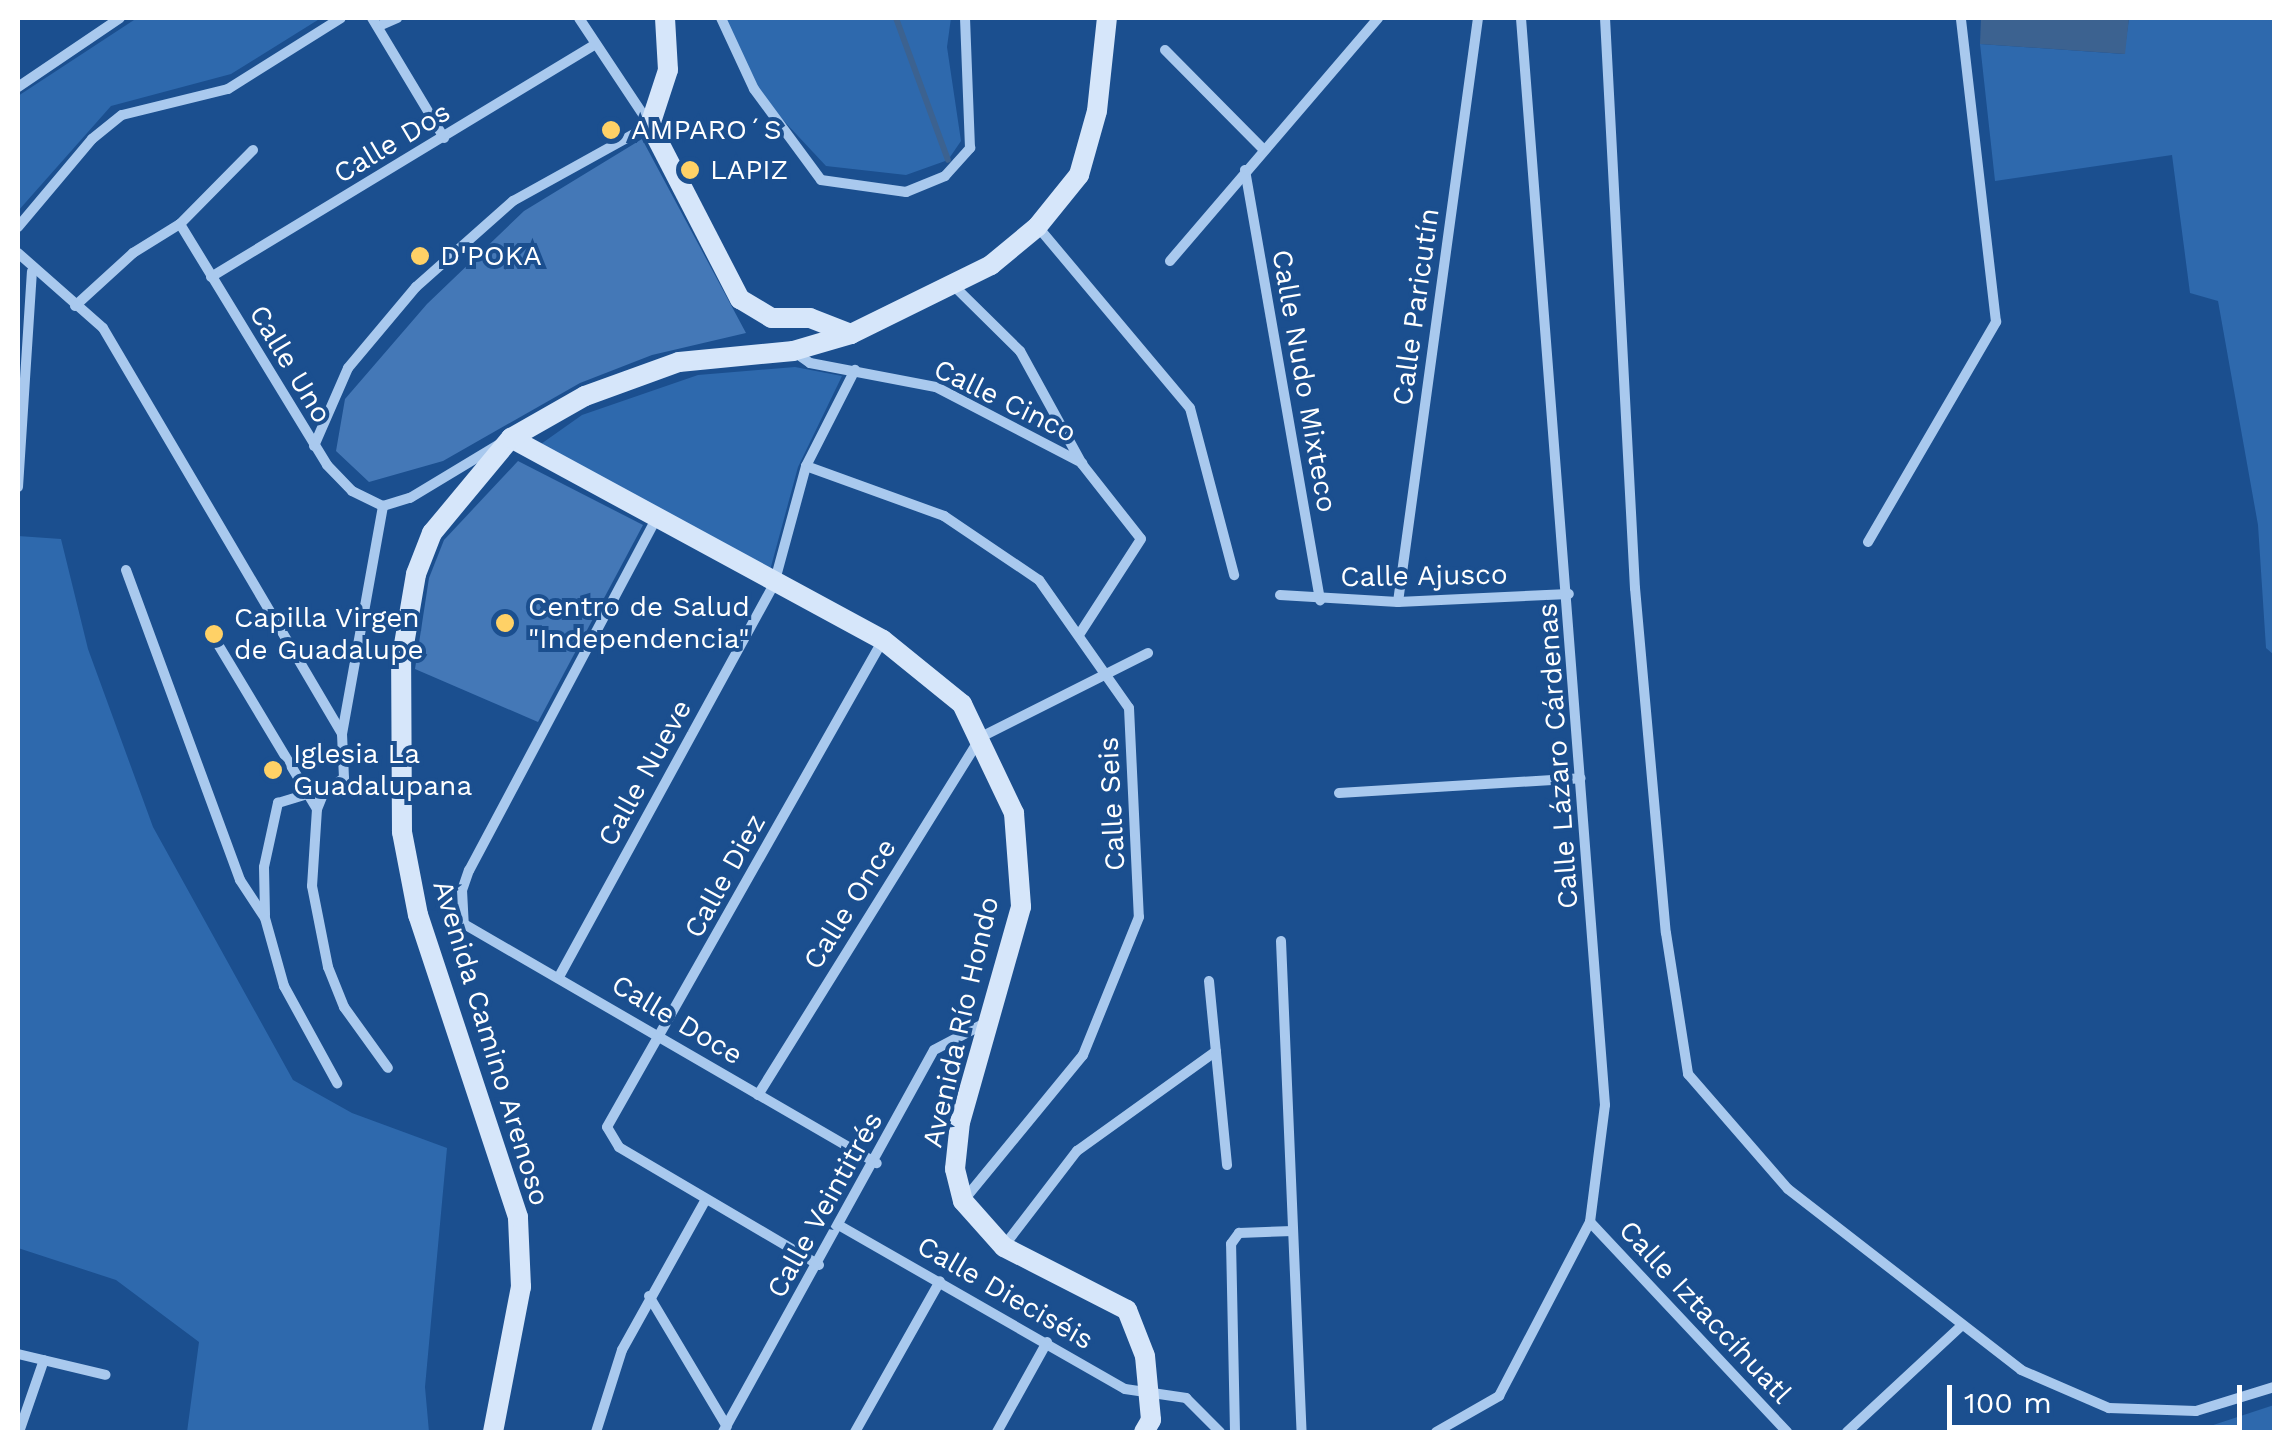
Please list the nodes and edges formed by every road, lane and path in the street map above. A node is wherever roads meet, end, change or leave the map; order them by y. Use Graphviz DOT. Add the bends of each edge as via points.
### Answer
graph roads {
  1 [pos="120,18"];
  2 [pos="340,18"];
  3 [pos="396,18"];
  4 [pos="579,18"];
  5 [pos="665,18"];
  6 [pos="720,18"];
  7 [pos="965,18"];
  8 [pos="1108,18"];
  9 [pos="1378,18"];
  10 [pos="1478,18"];
  11 [pos="1521,18"];
  12 [pos="1605,18"];
  13 [pos="1961,18"];
  14 [pos="376,22"];
  15 [pos="594,45"];
  16 [pos="1165,50"];
  17 [pos="18,87"];
  18 [pos="650,124"];
  19 [pos="444,138"];
  20 [pos="1263,149"];
  21 [pos="252,150"];
  22 [pos="1245,170"];
  23 [pos="180,224"];
  24 [pos="18,227"];
  25 [pos="1037,227"];
  26 [pos="18,253"];
  27 [pos="1170,261"];
  28 [pos="32,270"];
  29 [pos="211,276"];
  30 [pos="955,287"];
  31 [pos="75,306"];
  32 [pos="851,334"];
  33 [pos="792,351"];
  34 [pos="855,370"];
  35 [pos="510,438"];
  36 [pos="314,446"];
  37 [pos="1082,464"];
  38 [pos="806,466"];
  39 [pos="18,487"];
  40 [pos="384,506"];
  41 [pos="656,519"];
  42 [pos="1868,542"];
  43 [pos="126,570"];
  44 [pos="1234,575"];
  45 [pos="774,584"];
  46 [pos="1569,594"];
  47 [pos="1280,595"];
  48 [pos="1320,601"];
  49 [pos="1398,602"];
  50 [pos="1079,634"];
  51 [pos="883,640"];
  52 [pos="216,641"];
  53 [pos="1148,653"];
  54 [pos="1108,675"];
  55 [pos="342,734"];
  56 [pos="981,737"];
  57 [pos="1580,778"];
  58 [pos="307,794"];
  59 [pos="1339,794"];
  60 [pos="318,809"];
  61 [pos="264,918"];
  62 [pos="1281,940"];
  63 [pos="560,975"];
  64 [pos="1209,981"];
  65 [pos="988,1022"];
  66 [pos="660,1038"];
  67 [pos="1216,1051"];
  68 [pos="388,1068"];
  69 [pos="337,1084"];
  70 [pos="758,1096"];
  71 [pos="877,1164"];
  72 [pos="1227,1165"];
  73 [pos="705,1200"];
  74 [pos="963,1201"];
  75 [pos="1590,1222"];
  76 [pos="842,1227"];
  77 [pos="1292,1231"];
  78 [pos="1004,1247"];
  79 [pos="820,1265"];
  80 [pos="940,1281"];
  81 [pos="649,1296"];
  82 [pos="1961,1326"];
  83 [pos="1046,1342"];
  84 [pos="18,1354"];
  85 [pos="44,1360"];
  86 [pos="106,1375"];
  87 [pos="2274,1387"];
  88 [pos="1147,1393"];
  89 [pos="726,1430"];
  90 [pos="20,1432"];
  91 [pos="493,1432"];
  92 [pos="596,1432"];
  93 [pos="855,1432"];
  94 [pos="997,1432"];
  95 [pos="1144,1432"];
  96 [pos="1220,1432"];
  97 [pos="1235,1432"];
  98 [pos="1302,1432"];
  99 [pos="1436,1432"];
  100 [pos="1787,1432"];
  101 [pos="1848,1432"];
  1 -- 17 [label="street"];
  2 -- 24 [label="street" via="228,89 122,115 92,139"];
  3 -- 14 [label="street"];
  4 -- 15 [label="street"];
  5 -- 18 [label="main road" via="668,70"];
  6 -- 7 [label="street" via="754,89 822,180 906,192 946,176 970,148"];
  8 -- 25 [label="main road, Avenida Camino Arenoso" via="1097,110 1079,175"];
  9 -- 20 [label="street"];
  10 -- 49 [label="street, Calle Paricutín"];
  11 -- 46 [label="street, Calle Lázaro Cárdenas"];
  12 -- 82 [label="street" via="1636,588 1666,933 1688,1074 1788,1190"];
  13 -- 42 [label="street" via="1996,322"];
  14 -- 19 [label="street"];
  15 -- 18 [label="street"];
  15 -- 19 [label="street, Calle Dos"];
  16 -- 20 [label="street"];
  18 -- 32 [label="main road" via="740,299 772,318 810,318"];
  18 -- 36 [label="street" via="513,202 416,287 348,368"];
  19 -- 29 [label="street, Calle Dos"];
  20 -- 22 [label="street"];
  21 -- 23 [label="street"];
  22 -- 27 [label="street"];
  22 -- 48 [label="street, Calle Nudo Mixteco"];
  23 -- 29 [label="street, Calle Uno"];
  23 -- 31 [label="street" via="133,254"];
  25 -- 30 [label="main road, Avenida Camino Arenoso"];
  25 -- 44 [label="street" via="1190,408"];
  26 -- 28 [label="street"];
  28 -- 31 [label="street"];
  28 -- 39 [label="street"];
  29 -- 36 [label="street, Calle Uno"];
  30 -- 32 [label="main road, Avenida Camino Arenoso"];
  30 -- 37 [label="street" via="1020,350"];
  31 -- 55 [label="street" via="103,328"];
  32 -- 33 [label="main road, Avenida Camino Arenoso"];
  33 -- 34 [label="street, Calle Cinco" via="810,363"];
  33 -- 35 [label="main road, Avenida Camino Arenoso" via="679,362 631,376"];
  34 -- 37 [label="street, Calle Cinco" via="936,387"];
  34 -- 38 [label="street, Calle Nueve"];
  35 -- 40 [label="street" via="410,498"];
  35 -- 41 [label="main road, Avenida Río Hondo"];
  35 -- 91 [label="main road, Avenida Camino Arenoso" via="432,534 416,574 400,662 397,751 402,832 418,915 518,1216 521,1287"];
  36 -- 40 [label="street, Calle Uno" via="352,491"];
  37 -- 50 [label="street" via="1141,539"];
  38 -- 45 [label="street, Calle Nueve"];
  38 -- 50 [label="street, Calle Seis" via="944,516 1038,580"];
  40 -- 55 [label="street"];
  41 -- 45 [label="main road, Avenida Río Hondo"];
  41 -- 63 [label="street, Calle Doce" via="469,870 464,924"];
  43 -- 61 [label="street" via="240,880"];
  45 -- 51 [label="main road, Avenida Río Hondo"];
  45 -- 63 [label="street, Calle Nueve"];
  46 -- 49 [label="street, Calle Ajusco"];
  46 -- 57 [label="street, Calle Lázaro Cárdenas"];
  47 -- 48 [label="street, Calle Ajusco"];
  48 -- 49 [label="street, Calle Ajusco"];
  50 -- 54 [label="street, Calle Seis"];
  51 -- 56 [label="main road, Avenida Río Hondo" via="962,704"];
  51 -- 66 [label="street, Calle Diez"];
  52 -- 58 [label="street"];
  53 -- 54 [label="street"];
  54 -- 56 [label="street"];
  54 -- 74 [label="street, Calle Seis" via="1130,708 1140,917 1083,1055"];
  55 -- 60 [label="street" via="344,778 324,792"];
  56 -- 65 [label="main road, Avenida Río Hondo" via="1014,812 1021,907"];
  56 -- 70 [label="street, Calle Once"];
  57 -- 59 [label="street"];
  57 -- 75 [label="street, Calle Lázaro Cárdenas" via="1606,1104"];
  58 -- 60 [label="street"];
  58 -- 61 [label="street" via="278,803 264,867"];
  60 -- 68 [label="street" via="312,886 328,967 344,1006"];
  61 -- 69 [label="street" via="284,986"];
  62 -- 77 [label="street"];
  63 -- 66 [label="street, Calle Doce"];
  64 -- 67 [label="street"];
  65 -- 71 [label="street, Calle Veintitrés" via="934,1050"];
  65 -- 74 [label="main road, Avenida Río Hondo" via="960,1122 955,1169"];
  66 -- 70 [label="street, Calle Doce"];
  66 -- 73 [label="street, Calle Diez" via="608,1134"];
  67 -- 72 [label="street"];
  67 -- 78 [label="street" via="1077,1151"];
  70 -- 71 [label="street, Calle Doce"];
  71 -- 76 [label="street, Calle Veintitrés"];
  73 -- 79 [label="street"];
  73 -- 81 [label="street"];
  74 -- 78 [label="main road"];
  75 -- 99 [label="street, Calle Lázaro Cárdenas" via="1499,1396"];
  75 -- 100 [label="street, Calle Iztaccíhuatl"];
  76 -- 79 [label="street, Calle Veintitrés"];
  76 -- 80 [label="street, Calle Dieciséis"];
  77 -- 97 [label="street" via="1239,1233 1231,1244"];
  77 -- 98 [label="street"];
  78 -- 88 [label="main road" via="1127,1310 1145,1356"];
  79 -- 89 [label="street, Calle Veintitrés"];
  80 -- 83 [label="street, Calle Dieciséis"];
  80 -- 93 [label="street"];
  81 -- 89 [label="street"];
  81 -- 92 [label="street" via="622,1350"];
  82 -- 87 [label="street" via="2021,1370 2108,1408 2196,1411"];
  82 -- 101 [label="street"];
  83 -- 88 [label="street, Calle Dieciséis" via="1125,1389"];
  83 -- 94 [label="street"];
  84 -- 85 [label="street"];
  85 -- 86 [label="street"];
  85 -- 90 [label="street"];
  88 -- 95 [label="main road" via="1150,1420"];
  88 -- 96 [label="street, Calle Dieciséis" via="1186,1398"];
}
